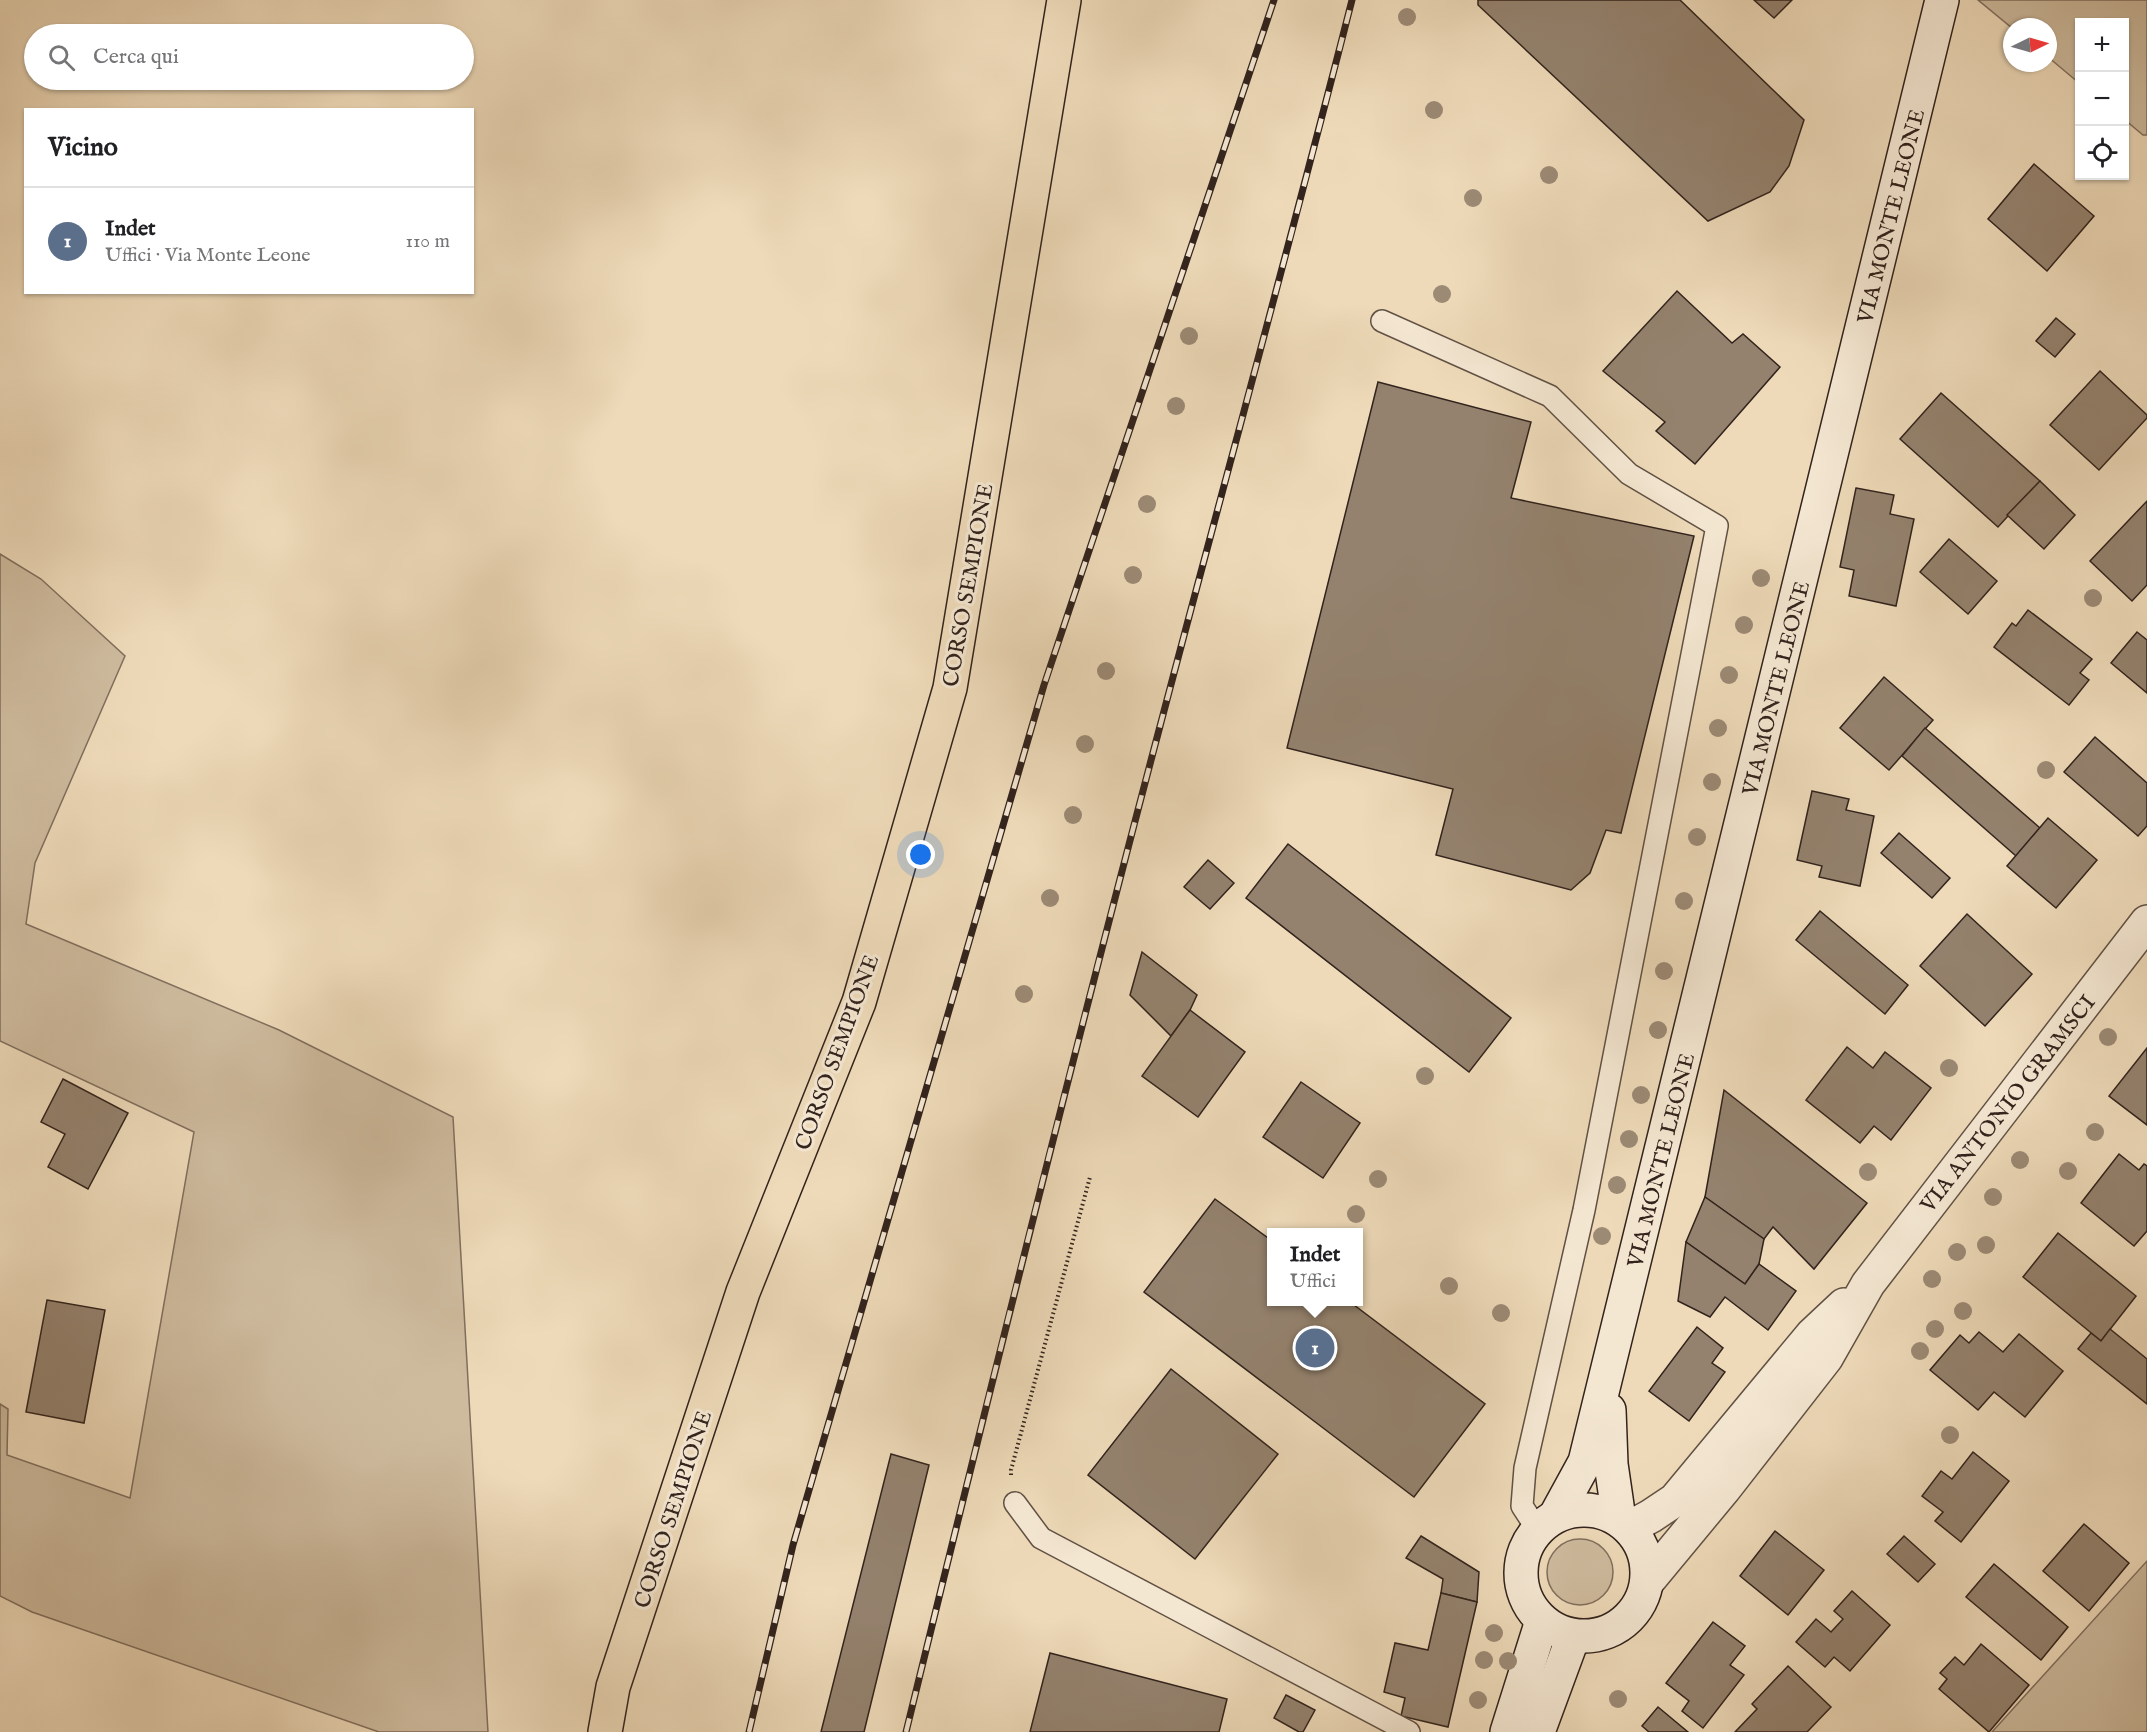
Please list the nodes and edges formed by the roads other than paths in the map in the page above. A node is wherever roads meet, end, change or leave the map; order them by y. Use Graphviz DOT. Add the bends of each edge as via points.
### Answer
graph roads {
  1 [pos="1064,0"];
  2 [pos="1942,0"];
  3 [pos="1382,321"];
  4 [pos="2147,921"];
  5 [pos="1868,1284"];
  6 [pos="1607,1375"];
  7 [pos="1015,1503"];
  8 [pos="1546,1522"];
  9 [pos="1624,1523"];
  10 [pos="1647,1582"];
  11 [pos="1542,1621"];
  12 [pos="1574,1637"];
  13 [pos="605,1732"];
  14 [pos="1409,1732"];
  15 [pos="1512,1732"];
  1 -- 13 [label="main road, CORSO SEMPIONE" via="950,688 859,1002 743,1292 613,1687"];
  2 -- 6 [label="street, VIA MONTE LEONE"];
  3 -- 8 [label="lane" via="1550,396 1629,474 1717,526 1584,1210 1525,1468 1522,1506"];
  4 -- 5 [label="street, VIA ANTONIO GRAMSCI"];
  5 -- 9 [label="street, VIA ANTONIO GRAMSCI" via="1812,1335 1675,1500 1652,1516"];
  5 -- 10 [label="street, VIA ANTONIO GRAMSCI" via="1826,1358"];
  6 -- 8 [label="street, VIA MONTE LEONE" via="1585,1462"];
  6 -- 9 [label="street, VIA MONTE LEONE" via="1611,1464"];
  7 -- 14 [label="lane" via="1041,1539"];
  8 -- 9 [label="street" via="1579,1509 1602,1511"];
  8 -- 11 [label="street" via="1525,1546 1520,1567 1521,1585 1530,1607"];
  9 -- 10 [label="street" via="1646,1557"];
  10 -- 12 [label="street" via="1639,1606 1617,1627 1597,1635"];
  11 -- 12 [label="street"];
  11 -- 15 [label="street"];
  12 -- 15 [label="street"];
}
